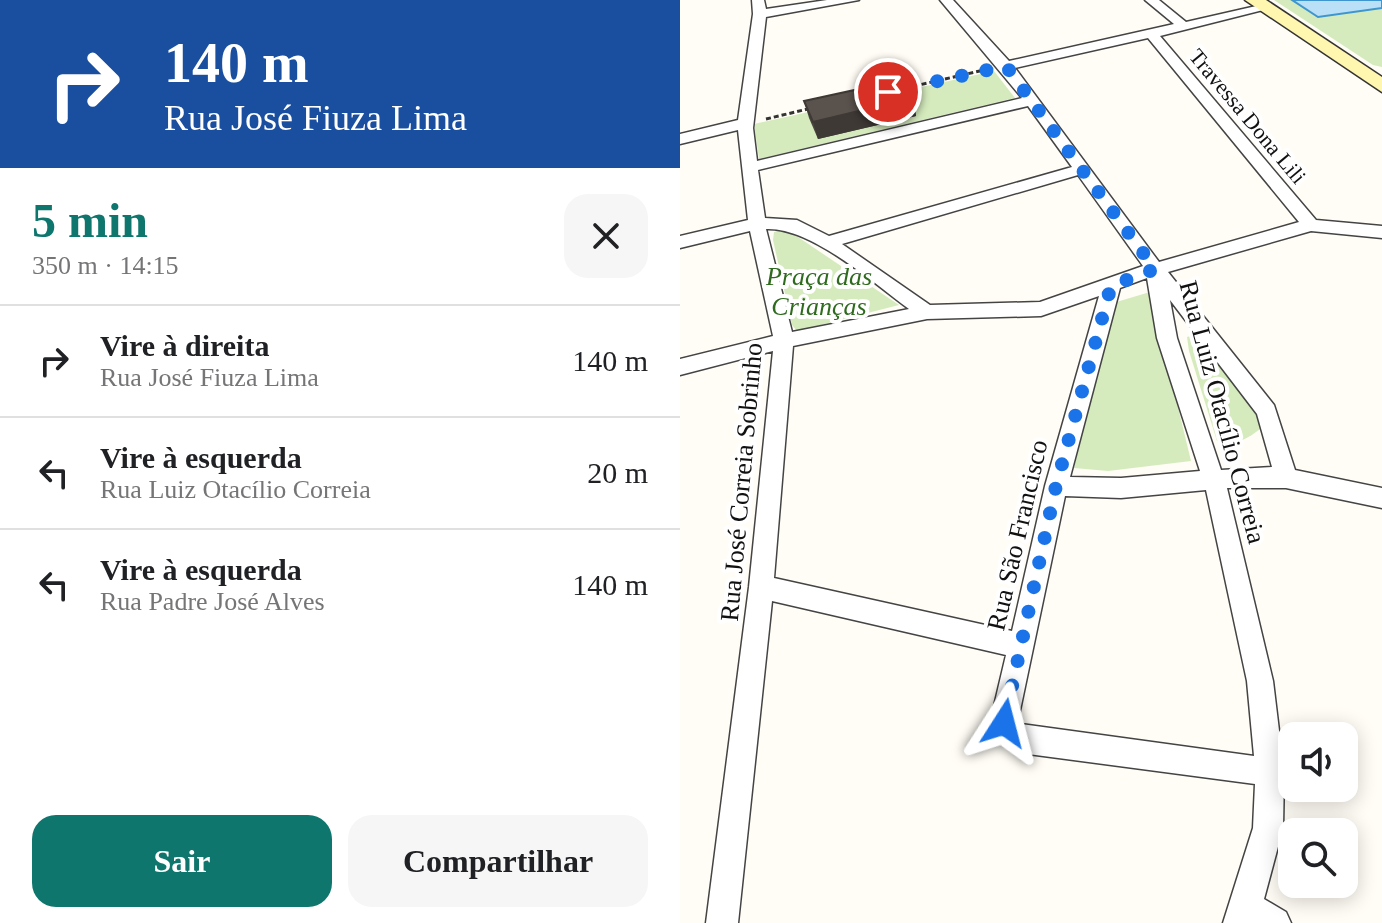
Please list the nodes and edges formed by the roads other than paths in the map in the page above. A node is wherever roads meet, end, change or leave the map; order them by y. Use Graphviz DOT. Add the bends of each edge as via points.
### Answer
graph roads {
  1 [pos="853,0"];
  2 [pos="946,0"];
  3 [pos="1151,0"];
  4 [pos="1260,4"];
  5 [pos="759,7"];
  6 [pos="1185,27"];
  7 [pos="1152,35"];
  8 [pos="1006,66"];
  9 [pos="1378,80"];
  10 [pos="1030,101"];
  11 [pos="746,123"];
  12 [pos="680,139"];
  13 [pos="751,167"];
  14 [pos="1082,169"];
  15 [pos="1311,225"];
  16 [pos="757,226"];
  17 [pos="1382,232"];
  18 [pos="680,242"];
  19 [pos="824,243"];
  20 [pos="1155,269"];
  21 [pos="1111,286"];
  22 [pos="927,312"];
  23 [pos="784,341"];
  24 [pos="680,367"];
  25 [pos="1212,478"];
  26 [pos="1286,478"];
  27 [pos="1056,486"];
  28 [pos="1382,498"];
  29 [pos="761,587"];
  30 [pos="1019,645"];
  31 [pos="1270,772"];
  32 [pos="1243,914"];
  33 [pos="722,923"];
  34 [pos="1275,923"];
  1 -- 5 [label="street"];
  2 -- 8 [label="street, Rua Luiz Otacílio Correia"];
  3 -- 6 [label="street"];
  4 -- 6 [label="street"];
  4 -- 9 [label="main road"];
  5 -- 11 [label="street, Rua José Correia Sobrinho"];
  6 -- 7 [label="street"];
  7 -- 8 [label="street"];
  7 -- 15 [label="street, Travessa Dona Lili"];
  8 -- 10 [label="street, Rua Luiz Otacílio Correia"];
  10 -- 13 [label="street"];
  10 -- 14 [label="street, Rua Luiz Otacílio Correia"];
  11 -- 12 [label="street"];
  11 -- 13 [label="street, Rua José Correia Sobrinho"];
  13 -- 16 [label="street, Rua José Correia Sobrinho"];
  14 -- 19 [label="street"];
  14 -- 20 [label="street, Rua Luiz Otacílio Correia"];
  15 -- 17 [label="street"];
  15 -- 20 [label="street"];
  16 -- 18 [label="street"];
  16 -- 19 [label="street" via="791,224"];
  16 -- 23 [label="street, Rua José Correia Sobrinho"];
  19 -- 22 [label="street"];
  20 -- 21 [label="street"];
  20 -- 25 [label="street, Rua Luiz Otacílio Correia" via="1167,338"];
  20 -- 26 [label="street" via="1267,411"];
  21 -- 22 [label="street" via="1041,309"];
  21 -- 27 [label="street, Rua São Francisco"];
  22 -- 23 [label="street"];
  23 -- 24 [label="street"];
  23 -- 29 [label="street, Rua José Correia Sobrinho"];
  25 -- 26 [label="street"];
  25 -- 27 [label="street" via="1146,487"];
  25 -- 31 [label="street, Rua Luiz Otacílio Correia" via="1260,681"];
  26 -- 28 [label="street"];
  27 -- 30 [label="street, Rua São Francisco"];
  29 -- 30 [label="street"];
  29 -- 33 [label="street, Rua José Correia Sobrinho"];
  30 -- 31 [label="street, Rua São Francisco" via="1004,723 1012,734"];
  31 -- 32 [label="street, Rua Luiz Otacílio Correia" via="1268,828"];
  32 -- 34 [label="street"];
}
